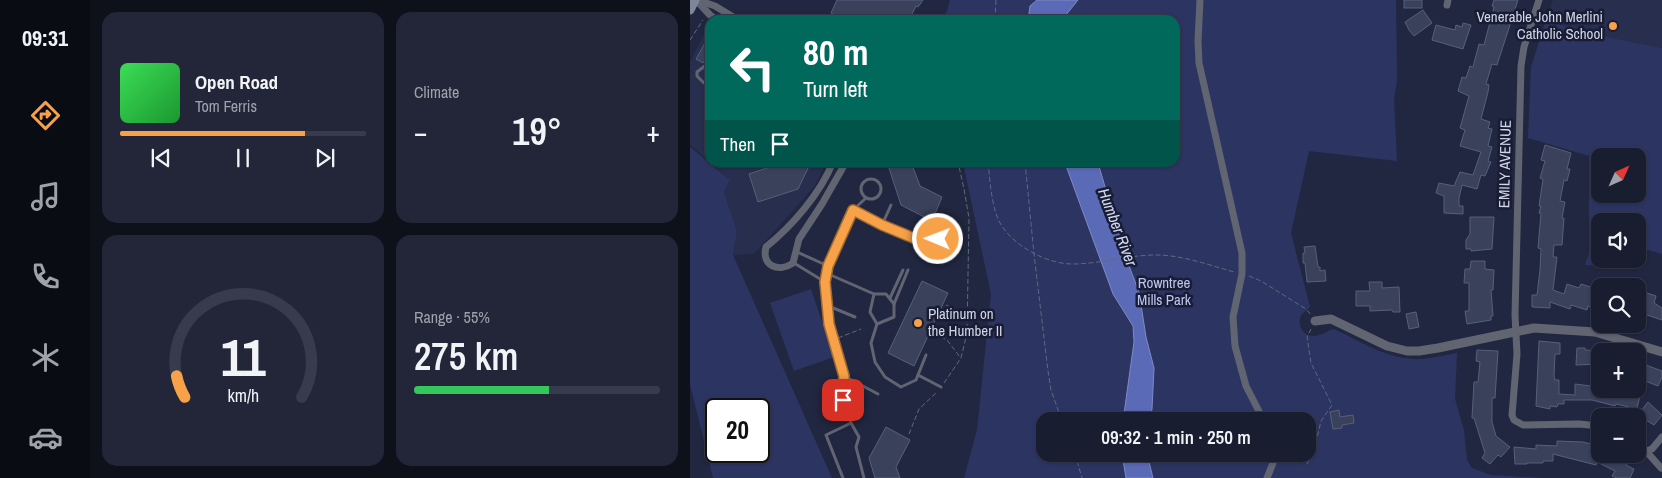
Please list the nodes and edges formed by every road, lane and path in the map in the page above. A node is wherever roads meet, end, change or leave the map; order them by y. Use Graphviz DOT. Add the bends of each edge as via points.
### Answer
graph roads {
  1 [pos="696,0"];
  2 [pos="996,0"];
  3 [pos="1200,0"];
  4 [pos="1539,0"];
  5 [pos="690,10"];
  6 [pos="710,15"];
  7 [pos="729,15"];
  8 [pos="995,15"];
  9 [pos="705,16"];
  10 [pos="690,40"];
  11 [pos="705,66"];
  12 [pos="705,83"];
  13 [pos="831,167"];
  14 [pos="843,167"];
  15 [pos="959,167"];
  16 [pos="989,167"];
  17 [pos="1025,167"];
  18 [pos="866,198"];
  19 [pos="891,205"];
  20 [pos="853,210"];
  21 [pos="882,225"];
  22 [pos="932,226"];
  23 [pos="796,251"];
  24 [pos="1034,254"];
  25 [pos="793,263"];
  26 [pos="828,266"];
  27 [pos="903,270"];
  28 [pos="908,270"];
  29 [pos="1236,272"];
  30 [pos="826,274"];
  31 [pos="1246,275"];
  32 [pos="825,282"];
  33 [pos="874,294"];
  34 [pos="890,298"];
  35 [pos="894,304"];
  36 [pos="826,305"];
  37 [pos="946,305"];
  38 [pos="966,315"];
  39 [pos="855,317"];
  40 [pos="1315,322"];
  41 [pos="877,324"];
  42 [pos="861,329"];
  43 [pos="1516,331"];
  44 [pos="934,333"];
  45 [pos="834,340"];
  46 [pos="1662,352"];
  47 [pos="926,354"];
  48 [pos="961,358"];
  49 [pos="918,375"];
  50 [pos="844,376"];
  51 [pos="941,387"];
  52 [pos="878,394"];
  53 [pos="1059,412"];
  54 [pos="1259,412"];
  55 [pos="851,423"];
  56 [pos="1591,425"];
  57 [pos="909,434"];
  58 [pos="1662,437"];
  59 [pos="1646,451"];
  60 [pos="1077,462"];
  61 [pos="1272,462"];
  62 [pos="1307,464"];
  63 [pos="1661,468"];
  64 [pos="843,478"];
  65 [pos="864,478"];
  66 [pos="1082,478"];
  67 [pos="1267,478"];
  1 -- 5 [label="main road"];
  1 -- 6 [label="street"];
  1 -- 7 [label="street"];
  2 -- 8 [label="path"];
  3 -- 54 [label="street" via="1199,63 1243,262 1233,317 1235,346 1246,386"];
  4 -- 43 [label="street, EMILY AVENUE" via="1521,66"];
  9 -- 10 [label="path"];
  11 -- 12 [label="lane" via="696,76"];
  13 -- 25 [label="street" via="814,196 766,248 770,266 778,269"];
  14 -- 23 [label="street" via="799,239"];
  15 -- 38 [label="path" via="969,218"];
  16 -- 24 [label="path" via="1000,223"];
  17 -- 24 [label="path"];
  18 -- 18 [label="lane" via="875,198 880,193 876,180 867,180 861,185 861,193"];
  18 -- 20 [label="lane"];
  19 -- 21 [label="lane"];
  20 -- 21 [label="lane"];
  20 -- 26 [label="lane"];
  21 -- 22 [label="lane" via="928,244 938,239 940,232"];
  23 -- 25 [label="street"];
  23 -- 26 [label="lane"];
  24 -- 29 [label="path" via="1056,263 1170,256"];
  24 -- 53 [label="path" via="1051,390"];
  25 -- 32 [label="lane"];
  26 -- 30 [label="lane"];
  27 -- 34 [label="lane"];
  28 -- 35 [label="lane"];
  30 -- 32 [label="lane"];
  30 -- 33 [label="lane"];
  31 -- 40 [label="path" via="1261,280 1306,309"];
  32 -- 36 [label="lane"];
  33 -- 34 [label="lane" via="886,294"];
  33 -- 41 [label="lane" via="870,312"];
  34 -- 35 [label="lane"];
  35 -- 41 [label="lane" via="894,317"];
  36 -- 39 [label="lane"];
  36 -- 45 [label="lane"];
  37 -- 38 [label="path"];
  38 -- 48 [label="path"];
  40 -- 43 [label="street" via="1331,319 1387,346 1407,351 1438,348"];
  40 -- 62 [label="path" via="1306,337 1311,363 1332,405 1321,421 1314,451"];
  41 -- 49 [label="lane" via="871,344 875,362 884,377 901,387 916,380"];
  42 -- 45 [label="path"];
  43 -- 46 [label="street" via="1534,328 1595,332"];
  43 -- 56 [label="street, EMILY AVENUE" via="1514,420 1523,425"];
  44 -- 48 [label="path" via="947,340"];
  45 -- 50 [label="lane"];
  47 -- 49 [label="lane"];
  48 -- 51 [label="path"];
  49 -- 51 [label="lane"];
  50 -- 52 [label="lane"];
  50 -- 55 [label="lane" via="843,400"];
  51 -- 57 [label="path" via="919,409"];
  55 -- 64 [label="lane" via="826,435"];
  55 -- 65 [label="lane" via="859,436 856,446"];
  58 -- 59 [label="street"];
  59 -- 63 [label="street"];
  60 -- 66 [label="path"];
  61 -- 67 [label="street"];
}
